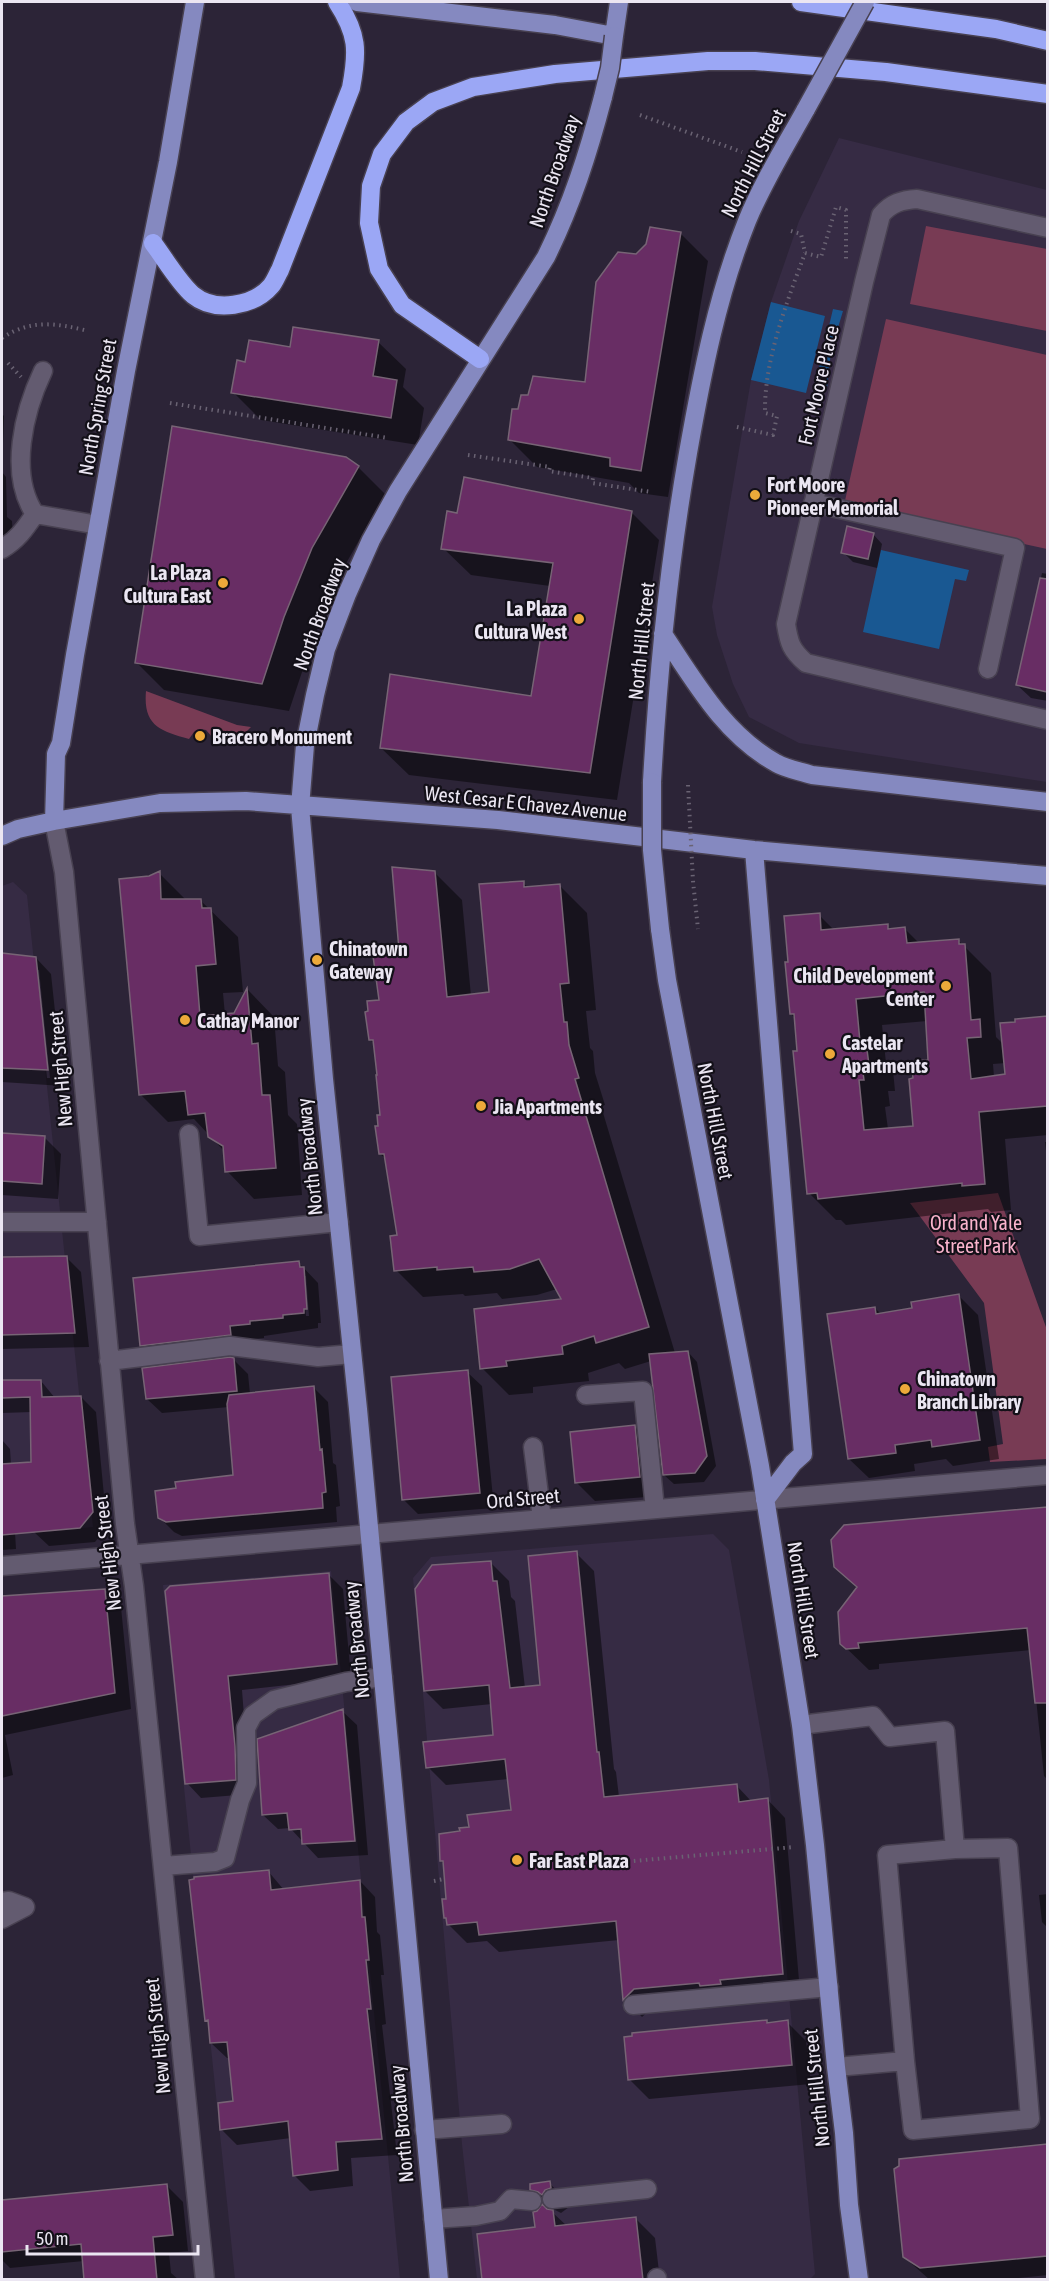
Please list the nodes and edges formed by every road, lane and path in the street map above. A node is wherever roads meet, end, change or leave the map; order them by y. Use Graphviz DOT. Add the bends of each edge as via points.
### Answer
graph roads {
  1 [pos="195,2"];
  2 [pos="337,2"];
  3 [pos="360,2"];
  4 [pos="619,2"];
  5 [pos="801,2"];
  6 [pos="865,2"];
  7 [pos="614,36"];
  8 [pos="1047,41"];
  9 [pos="1047,94"];
  10 [pos="640,115"];
  11 [pos="742,152"];
  12 [pos="1047,228"];
  13 [pos="791,231"];
  14 [pos="153,243"];
  15 [pos="805,253"];
  16 [pos="864,282"];
  17 [pos="88,331"];
  18 [pos="2,338"];
  19 [pos="480,359"];
  20 [pos="43,370"];
  21 [pos="170,403"];
  22 [pos="738,428"];
  23 [pos="388,438"];
  24 [pos="468,455"];
  25 [pos="651,492"];
  26 [pos="813,503"];
  27 [pos="35,514"];
  28 [pos="98,525"];
  29 [pos="2,549"];
  30 [pos="663,634"];
  31 [pos="988,669"];
  32 [pos="1047,720"];
  33 [pos="688,786"];
  34 [pos="1047,802"];
  35 [pos="300,807"];
  36 [pos="54,821"];
  37 [pos="2,836"];
  38 [pos="754,850"];
  39 [pos="1047,876"];
  40 [pos="698,929"];
  41 [pos="189,1134"];
  42 [pos="2,1222"];
  43 [pos="97,1222"];
  44 [pos="339,1222"];
  45 [pos="352,1354"];
  46 [pos="109,1361"];
  47 [pos="586,1395"];
  48 [pos="533,1447"];
  49 [pos="1047,1475"];
  50 [pos="765,1500"];
  51 [pos="655,1509"];
  52 [pos="542,1519"];
  53 [pos="369,1533"];
  54 [pos="130,1555"];
  55 [pos="2,1566"];
  56 [pos="383,1677"];
  57 [pos="801,1725"];
  58 [pos="815,1845"];
  59 [pos="956,1849"];
  60 [pos="598,1864"];
  61 [pos="163,1866"];
  62 [pos="444,1879"];
  63 [pos="434,1881"];
  64 [pos="2,1902"];
  65 [pos="2,1919"];
  66 [pos="829,1987"];
  67 [pos="633,2005"];
  68 [pos="905,2061"];
  69 [pos="836,2067"];
  70 [pos="502,2124"];
  71 [pos="424,2130"];
  72 [pos="647,2188"];
  73 [pos="552,2199"];
  74 [pos="532,2201"];
  75 [pos="433,2219"];
  76 [pos="205,2280"];
  77 [pos="439,2280"];
  78 [pos="859,2280"];
  1 -- 14 [label="main road, North Spring Street"];
  2 -- 14 [label="highway" via="355,38 351,88 271,286 235,306 208,303 194,296"];
  3 -- 7 [label="main road"];
  4 -- 7 [label="main road, North Broadway"];
  5 -- 8 [label="highway"];
  6 -- 30 [label="main road, North Hill Street, bridge" via="748,219 717,310 679,504"];
  7 -- 19 [label="main road, North Broadway, bridge" via="591,144 566,216 546,257"];
  9 -- 19 [label="highway" via="886,72 708,61 555,74 473,87 433,102 406,122 382,154 371,186 369,224 379,269 402,305"];
  10 -- 11 [label="path"];
  12 -- 16 [label="street, Fort Moore Place" via="917,199 903,200 881,215"];
  13 -- 15 [label="path" via="801,234"];
  14 -- 28 [label="main road, North Spring Street"];
  15 -- 16 [label="path" via="821,257 836,207 846,210 846,268"];
  15 -- 22 [label="path" via="787,301 765,388 765,413 777,416 773,435"];
  16 -- 26 [label="street, Fort Moore Place"];
  17 -- 18 [label="path" via="61,324 38,324"];
  19 -- 35 [label="main road, North Broadway" via="398,491 347,594 326,649 315,695 305,745"];
  20 -- 27 [label="street" via="28,406 20,466 26,501"];
  21 -- 23 [label="path"];
  24 -- 25 [label="path" via="549,467 549,471 593,478 592,483"];
  26 -- 31 [label="street" via="1015,548"];
  26 -- 32 [label="street, Fort Moore Place" via="786,624 795,653 806,663"];
  27 -- 28 [label="street"];
  27 -- 29 [label="street" via="14,542"];
  28 -- 36 [label="main road, North Spring Street" via="56,754"];
  30 -- 34 [label="main road" via="739,738 778,765 812,775"];
  30 -- 50 [label="main road, North Hill Street, bridge" via="652,782 652,850 660,929"];
  33 -- 40 [label="path, bridge"];
  35 -- 36 [label="main road, West Cesar E Chavez Avenue" via="246,801 160,803"];
  35 -- 38 [label="main road, West Cesar E Chavez Avenue" via="498,820"];
  35 -- 44 [label="main road, North Broadway"];
  36 -- 37 [label="main road, West Cesar E Chavez Avenue"];
  36 -- 43 [label="street, New High Street" via="64,872"];
  38 -- 39 [label="main road, West Cesar E Chavez Avenue"];
  38 -- 50 [label="main road" via="803,1454"];
  41 -- 44 [label="street" via="199,1236"];
  42 -- 43 [label="street"];
  43 -- 46 [label="street, New High Street"];
  44 -- 45 [label="main road, North Broadway"];
  45 -- 46 [label="street" via="318,1357 230,1346"];
  45 -- 53 [label="main road, North Broadway"];
  46 -- 54 [label="street, New High Street"];
  47 -- 51 [label="street" via="643,1390"];
  48 -- 52 [label="street"];
  49 -- 50 [label="street, Ord Street"];
  50 -- 51 [label="street, Ord Street"];
  50 -- 57 [label="main road, North Hill Street"];
  51 -- 52 [label="street, Ord Street"];
  52 -- 53 [label="street, Ord Street"];
  53 -- 54 [label="street, Ord Street"];
  53 -- 56 [label="main road, North Broadway"];
  54 -- 55 [label="street, Ord Street"];
  54 -- 61 [label="street, New High Street"];
  56 -- 61 [label="street" via="274,1700 253,1714 246,1728 247,1784 225,1858"];
  56 -- 71 [label="main road, North Broadway"];
  57 -- 58 [label="main road, North Hill Street"];
  57 -- 59 [label="street" via="873,1716 890,1737 945,1731"];
  58 -- 60 [label="path"];
  58 -- 66 [label="main road, North Hill Street"];
  59 -- 68 [label="street" via="887,1855"];
  59 -- 68 [label="street" via="1008,1848 1030,2119 913,2130"];
  61 -- 76 [label="street, New High Street"];
  62 -- 63 [label="path"];
  64 -- 65 [label="street" via="25,1907"];
  66 -- 67 [label="street"];
  66 -- 69 [label="main road, North Hill Street"];
  68 -- 69 [label="street"];
  69 -- 78 [label="main road, North Hill Street"];
  70 -- 71 [label="street"];
  71 -- 75 [label="main road, North Broadway"];
  72 -- 73 [label="street"];
  74 -- 75 [label="street" via="511,2199 500,2211"];
  75 -- 77 [label="main road, North Broadway"];
}
